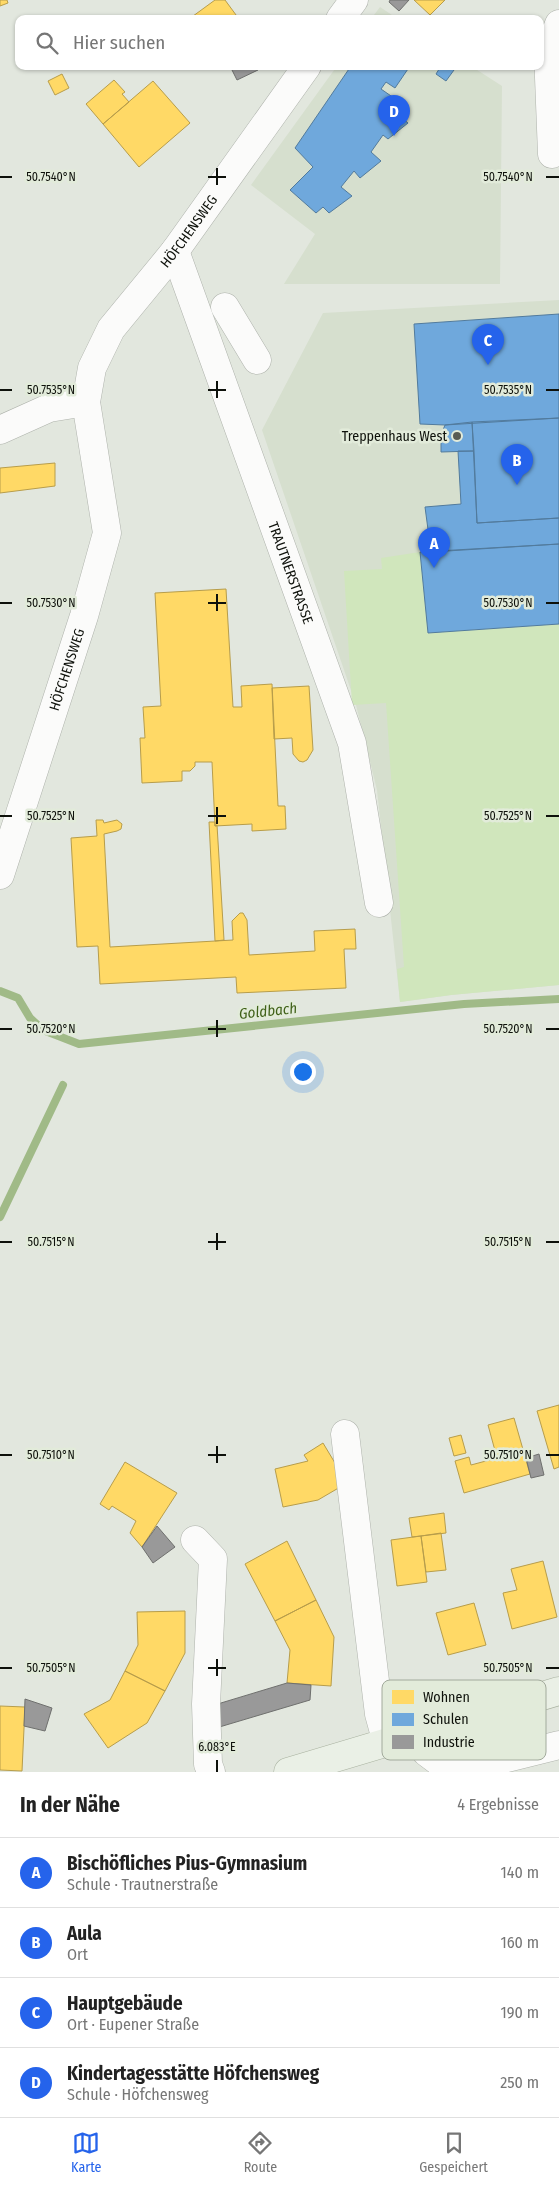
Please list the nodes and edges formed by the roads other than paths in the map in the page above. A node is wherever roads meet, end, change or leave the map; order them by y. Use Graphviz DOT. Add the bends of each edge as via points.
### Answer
graph roads {
  1 [pos="354,0"];
  2 [pos="343,15"];
  3 [pos="559,24"];
  4 [pos="304,70"];
  5 [pos="552,154"];
  6 [pos="174,251"];
  7 [pos="225,307"];
  8 [pos="257,360"];
  9 [pos="86,402"];
  10 [pos="0,430"];
  11 [pos="0,875"];
  12 [pos="379,903"];
  13 [pos="345,1434"];
  14 [pos="195,1540"];
  15 [pos="559,1691"];
  16 [pos="546,1695"];
  17 [pos="382,1724"];
  18 [pos="382,1744"];
  19 [pos="559,1745"];
  20 [pos="546,1748"];
  21 [pos="437,1760"];
  22 [pos="499,1760"];
  23 [pos="211,1772"];
  24 [pos="288,1772"];
  1 -- 2 [label="street"];
  3 -- 5 [label="street" via="548,52"];
  4 -- 6 [label="street, HÖFCHENSWEG"];
  6 -- 9 [label="street, HÖFCHENSWEG" via="111,329 92,368"];
  6 -- 12 [label="street, TRAUTNERSTRASSE" via="352,743"];
  7 -- 8 [label="street"];
  9 -- 10 [label="street" via="49,408"];
  9 -- 11 [label="street, HÖFCHENSWEG" via="107,533 84,616"];
  13 -- 17 [label="street"];
  14 -- 23 [label="street" via="213,1559 206,1704"];
  15 -- 16 [label="main road"];
  18 -- 24 [label="main road"];
  19 -- 20 [label="street"];
  21 -- 22 [label="street"];
}
